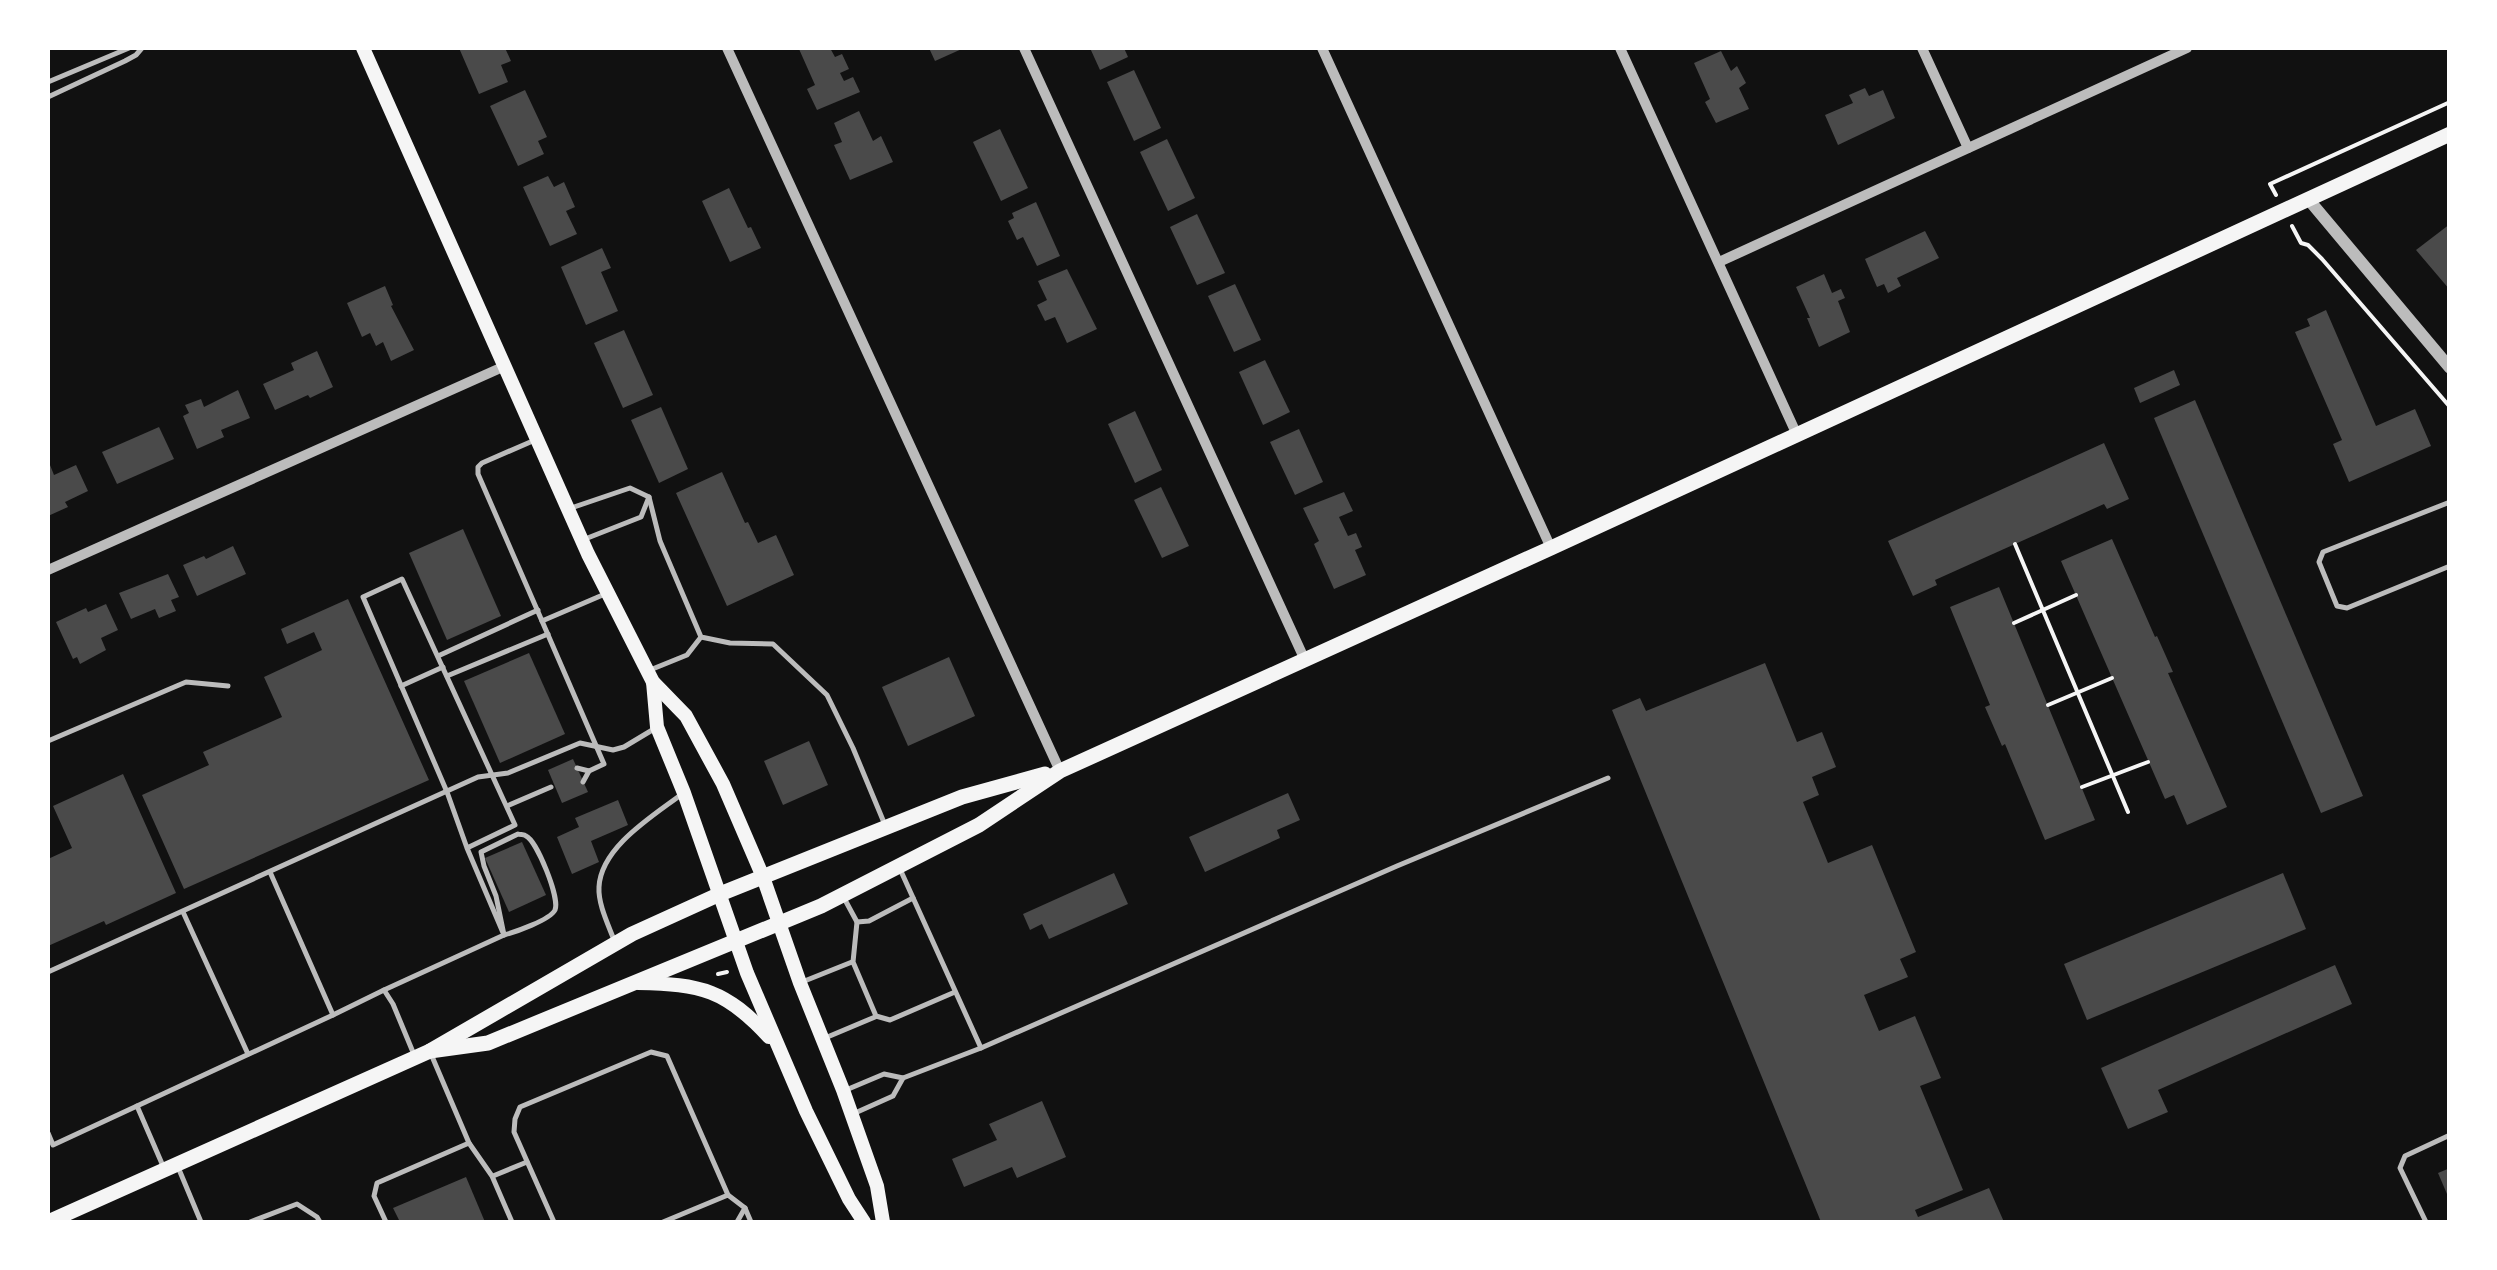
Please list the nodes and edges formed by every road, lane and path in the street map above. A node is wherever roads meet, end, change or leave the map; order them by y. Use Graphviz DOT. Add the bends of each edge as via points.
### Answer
graph roads {
  1 [pos="128,48"];
  2 [pos="142,48"];
  3 [pos="363,48"];
  4 [pos="727,48"];
  5 [pos="1024,48"];
  6 [pos="1322,48"];
  7 [pos="1620,48"];
  8 [pos="1922,48"];
  9 [pos="2187,48"];
  10 [pos="48,82"];
  11 [pos="48,97"];
  12 [pos="2450,102"];
  13 [pos="2450,134"];
  14 [pos="1968,148"];
  15 [pos="2270,185"];
  16 [pos="2309,200"];
  17 [pos="2300,240"];
  18 [pos="1719,262"];
  19 [pos="506,366"];
  20 [pos="2450,368"];
  21 [pos="2450,407"];
  22 [pos="1797,435"];
  23 [pos="538,439"];
  24 [pos="650,498"];
  25 [pos="2450,502"];
  26 [pos="568,509"];
  27 [pos="582,540"];
  28 [pos="2015,544"];
  29 [pos="1551,548"];
  30 [pos="2450,566"];
  31 [pos="48,570"];
  32 [pos="608,593"];
  33 [pos="2076,595"];
  34 [pos="538,610"];
  35 [pos="2043,610"];
  36 [pos="542,621"];
  37 [pos="2014,623"];
  38 [pos="548,634"];
  39 [pos="701,637"];
  40 [pos="438,656"];
  41 [pos="1304,658"];
  42 [pos="443,667"];
  43 [pos="447,676"];
  44 [pos="651,676"];
  45 [pos="2112,678"];
  46 [pos="228,686"];
  47 [pos="401,686"];
  48 [pos="2078,692"];
  49 [pos="2048,706"];
  50 [pos="657,727"];
  51 [pos="48,741"];
  52 [pos="596,747"];
  53 [pos="2148,762"];
  54 [pos="577,768"];
  55 [pos="590,770"];
  56 [pos="1060,770"];
  57 [pos="493,774"];
  58 [pos="2113,775"];
  59 [pos="552,778"];
  60 [pos="1608,778"];
  61 [pos="583,782"];
  62 [pos="551,787"];
  63 [pos="2082,787"];
  64 [pos="447,792"];
  65 [pos="558,793"];
  66 [pos="684,793"];
  67 [pos="506,806"];
  68 [pos="2128,812"];
  69 [pos="886,828"];
  70 [pos="467,848"];
  71 [pos="898,866"];
  72 [pos="270,872"];
  73 [pos="763,877"];
  74 [pos="720,894"];
  75 [pos="843,896"];
  76 [pos="913,898"];
  77 [pos="183,912"];
  78 [pos="780,922"];
  79 [pos="857,922"];
  80 [pos="504,935"];
  81 [pos="736,939"];
  82 [pos="615,944"];
  83 [pos="852,962"];
  84 [pos="48,972"];
  85 [pos="727,972"];
  86 [pos="718,974"];
  87 [pos="632,983"];
  88 [pos="800,984"];
  89 [pos="384,990"];
  90 [pos="956,992"];
  91 [pos="334,1014"];
  92 [pos="876,1016"];
  93 [pos="822,1039"];
  94 [pos="780,1048"];
  95 [pos="980,1048"];
  96 [pos="248,1054"];
  97 [pos="423,1055"];
  98 [pos="903,1078"];
  99 [pos="844,1090"];
  100 [pos="137,1106"];
  101 [pos="852,1114"];
  102 [pos="48,1134"];
  103 [pos="2450,1135"];
  104 [pos="469,1143"];
  105 [pos="50,1147"];
  106 [pos="527,1162"];
  107 [pos="171,1167"];
  108 [pos="492,1176"];
  109 [pos="728,1195"];
  110 [pos="745,1208"];
  111 [pos="48,1222"];
  112 [pos="202,1222"];
  113 [pos="250,1222"];
  114 [pos="320,1222"];
  115 [pos="386,1222"];
  116 [pos="512,1222"];
  117 [pos="554,1222"];
  118 [pos="663,1222"];
  119 [pos="737,1222"];
  120 [pos="752,1222"];
  121 [pos="864,1222"];
  122 [pos="883,1222"];
  123 [pos="2426,1222"];
  1 -- 10 [label="lane"];
  2 -- 11 [label="lane"];
  3 -- 19 [label="main road"];
  4 -- 56 [label="street"];
  5 -- 41 [label="street"];
  6 -- 29 [label="street"];
  7 -- 18 [label="street"];
  8 -- 14 [label="street"];
  9 -- 14 [label="street"];
  12 -- 15 [label="path"];
  13 -- 16 [label="main road"];
  14 -- 18 [label="street"];
  16 -- 20 [label="street"];
  16 -- 22 [label="main road"];
  17 -- 21 [label="path"];
  18 -- 22 [label="street"];
  19 -- 23 [label="main road"];
  19 -- 31 [label="street"];
  22 -- 29 [label="main road"];
  23 -- 26 [label="main road"];
  23 -- 34 [label="lane" via="478,467"];
  24 -- 26 [label="lane" via="630,488"];
  24 -- 27 [label="lane" via="641,517"];
  24 -- 39 [label="lane" via="660,541"];
  25 -- 30 [label="lane" via="2323,552 2319,562 2338,606 2348,608"];
  26 -- 27 [label="main road"];
  27 -- 32 [label="main road"];
  28 -- 35 [label="path"];
  29 -- 41 [label="main road"];
  32 -- 36 [label="lane"];
  32 -- 44 [label="main road"];
  33 -- 35 [label="path"];
  34 -- 36 [label="lane"];
  34 -- 40 [label="lane"];
  35 -- 37 [label="path"];
  35 -- 48 [label="path"];
  36 -- 38 [label="lane"];
  38 -- 43 [label="lane"];
  38 -- 52 [label="lane"];
  39 -- 44 [label="lane"];
  39 -- 69 [label="lane" via="772,644 827,695"];
  40 -- 42 [label="lane"];
  40 -- 47 [label="lane" via="402,579 362,597"];
  41 -- 56 [label="main road"];
  42 -- 43 [label="lane"];
  42 -- 47 [label="lane"];
  43 -- 57 [label="lane"];
  44 -- 50 [label="main road"];
  44 -- 73 [label="main road" via="686,716"];
  45 -- 48 [label="path"];
  46 -- 51 [label="lane" via="186,682"];
  47 -- 64 [label="lane"];
  48 -- 49 [label="path"];
  48 -- 58 [label="path"];
  50 -- 52 [label="lane" via="624,748"];
  50 -- 66 [label="main road"];
  52 -- 55 [label="lane" via="604,764"];
  52 -- 57 [label="lane" via="580,743"];
  53 -- 58 [label="path"];
  54 -- 55 [label="lane"];
  55 -- 61 [label="lane"];
  56 -- 69 [label="main road" via="962,797"];
  56 -- 71 [label="main road" via="979,825"];
  57 -- 64 [label="lane"];
  57 -- 67 [label="lane"];
  58 -- 63 [label="path"];
  58 -- 68 [label="path"];
  59 -- 62 [label="lane"];
  60 -- 95 [label="lane"];
  62 -- 65 [label="lane"];
  62 -- 67 [label="lane"];
  64 -- 70 [label="lane"];
  64 -- 72 [label="lane"];
  66 -- 74 [label="main road"];
  66 -- 82 [label="lane" via="612,852 602,871 598,889"];
  67 -- 70 [label="lane" via="515,825"];
  69 -- 73 [label="main road"];
  70 -- 80 [label="lane"];
  71 -- 75 [label="main road"];
  71 -- 76 [label="lane"];
  72 -- 77 [label="lane"];
  72 -- 91 [label="lane"];
  73 -- 74 [label="main road"];
  73 -- 78 [label="main road"];
  74 -- 81 [label="main road"];
  74 -- 82 [label="main road"];
  75 -- 78 [label="main road"];
  75 -- 79 [label="lane"];
  76 -- 79 [label="lane"];
  76 -- 90 [label="lane"];
  77 -- 84 [label="lane"];
  77 -- 96 [label="lane"];
  78 -- 81 [label="main road"];
  78 -- 88 [label="main road"];
  79 -- 83 [label="lane"];
  80 -- 80 [label="lane" via="555,909 555,890 526,835 481,852"];
  80 -- 89 [label="lane"];
  81 -- 87 [label="main road"];
  81 -- 94 [label="main road"];
  82 -- 97 [label="main road"];
  83 -- 88 [label="lane"];
  83 -- 92 [label="lane"];
  85 -- 86 [label="path"];
  87 -- 94 [label="main road" via="682,983 712,992 746,1012"];
  87 -- 97 [label="main road" via="488,1042"];
  88 -- 93 [label="main road"];
  89 -- 91 [label="lane"];
  89 -- 97 [label="lane"];
  90 -- 92 [label="lane" via="890,1020"];
  90 -- 95 [label="lane"];
  91 -- 96 [label="lane"];
  92 -- 93 [label="lane"];
  93 -- 99 [label="main road"];
  94 -- 121 [label="main road"];
  95 -- 98 [label="lane"];
  96 -- 100 [label="lane"];
  97 -- 104 [label="lane"];
  97 -- 107 [label="main road"];
  98 -- 99 [label="lane" via="884,1074"];
  98 -- 101 [label="lane" via="894,1096"];
  99 -- 101 [label="main road"];
  100 -- 105 [label="lane"];
  100 -- 107 [label="lane"];
  101 -- 122 [label="main road"];
  102 -- 105 [label="lane"];
  103 -- 123 [label="lane" via="2405,1156 2400,1168"];
  104 -- 108 [label="lane"];
  104 -- 115 [label="lane" via="377,1183 374,1196"];
  106 -- 108 [label="lane"];
  106 -- 109 [label="lane" via="514,1132 520,1107 650,1052 667,1056"];
  106 -- 117 [label="lane"];
  107 -- 111 [label="main road"];
  107 -- 112 [label="lane"];
  108 -- 116 [label="lane"];
  109 -- 110 [label="lane"];
  109 -- 118 [label="lane"];
  110 -- 119 [label="lane"];
  110 -- 120 [label="lane"];
  113 -- 114 [label="lane" via="297,1204"];
}
